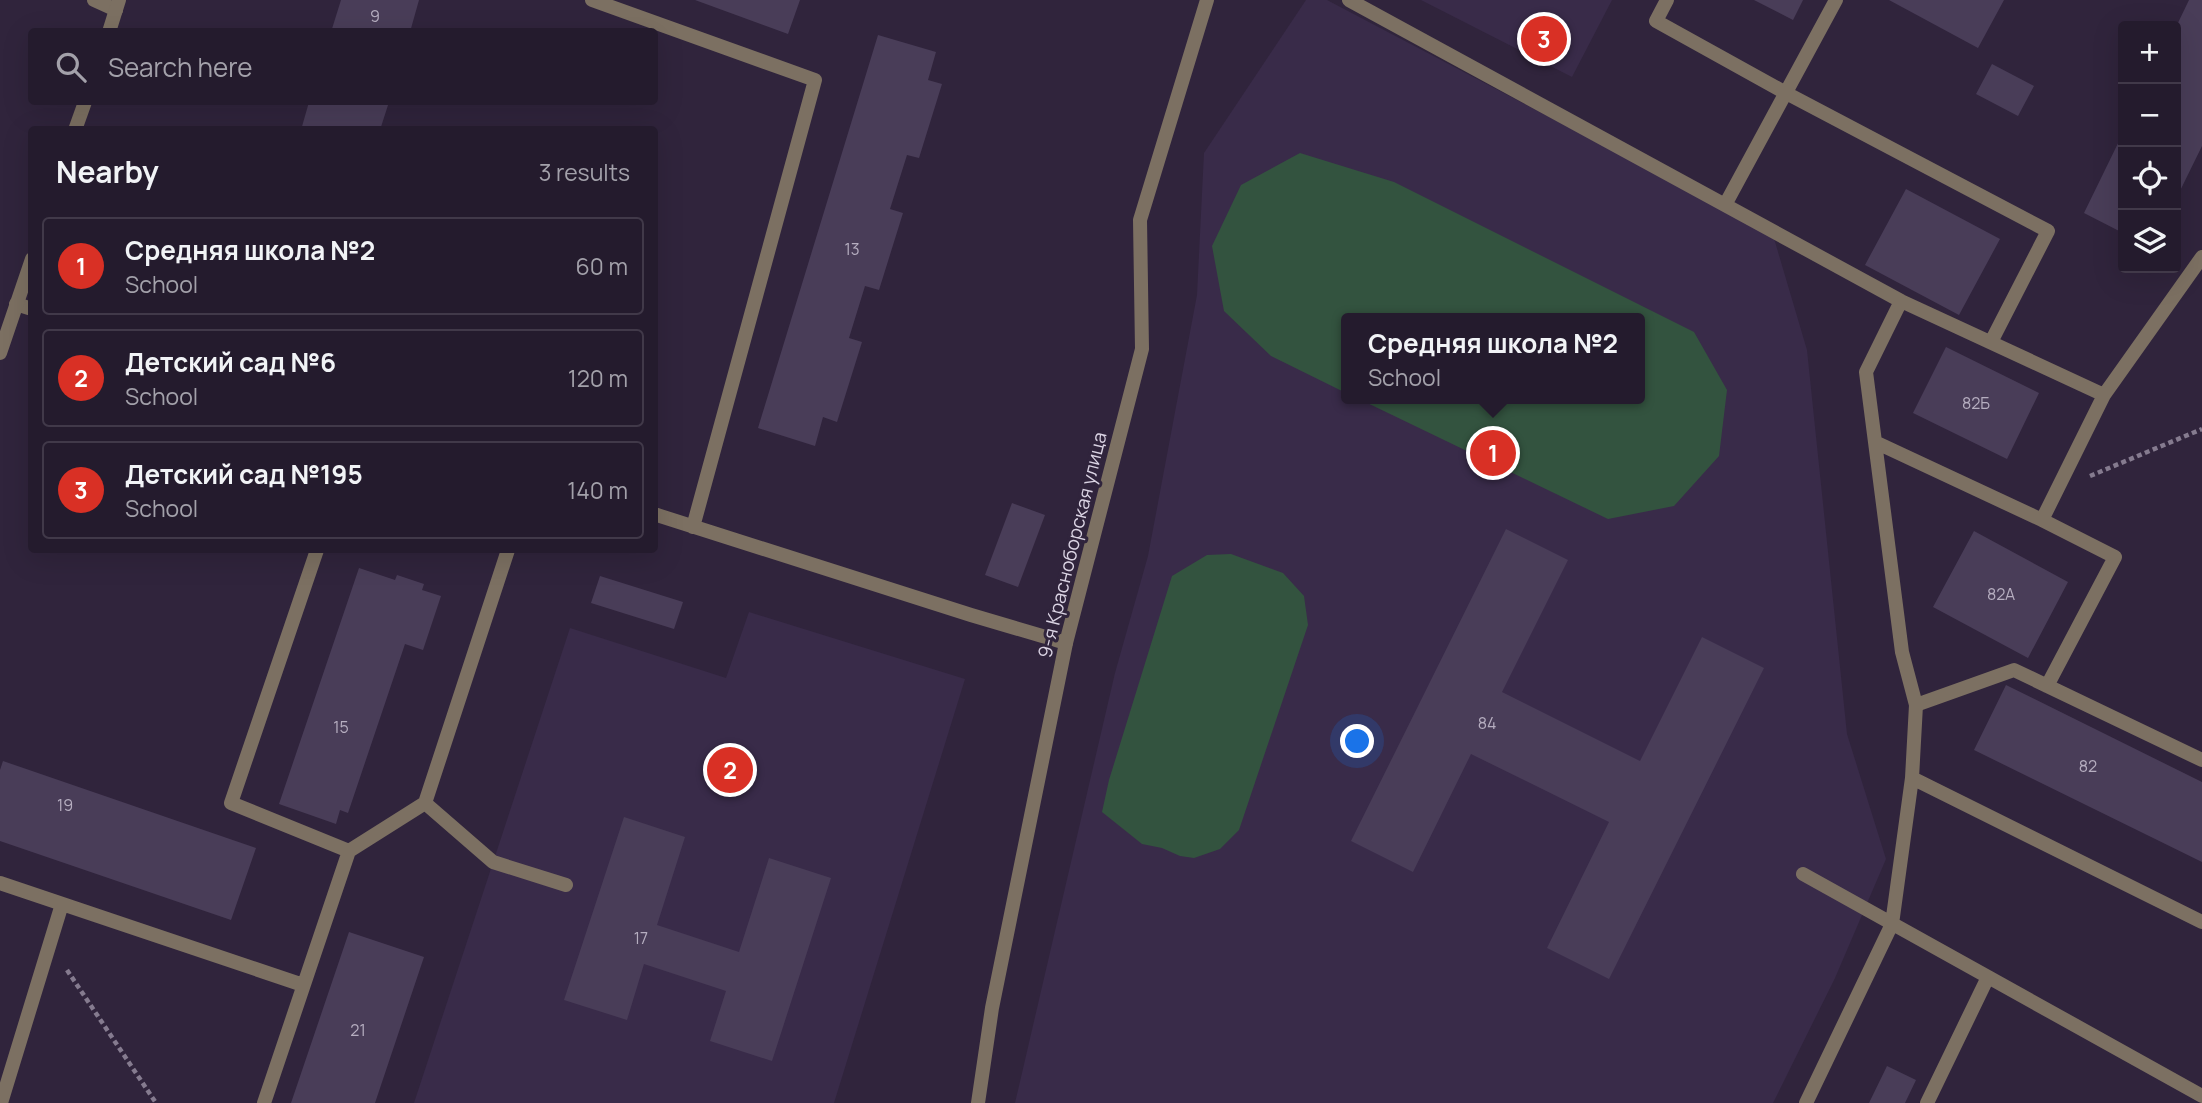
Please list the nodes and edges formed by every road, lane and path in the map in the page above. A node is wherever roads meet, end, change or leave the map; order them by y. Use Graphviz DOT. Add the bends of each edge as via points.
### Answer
graph roads {
  1 [pos="94,0"];
  2 [pos="592,0"];
  3 [pos="1207,0"];
  4 [pos="1349,0"];
  5 [pos="1667,0"];
  6 [pos="1836,0"];
  7 [pos="118,5"];
  8 [pos="109,28"];
  9 [pos="1786,93"];
  10 [pos="84,105"];
  11 [pos="76,126"];
  12 [pos="1725,205"];
  13 [pos="2202,257"];
  14 [pos="28,270"];
  15 [pos="1901,301"];
  16 [pos="16,304"];
  17 [pos="28,308"];
  18 [pos="1991,342"];
  19 [pos="0,353"];
  20 [pos="2104,395"];
  21 [pos="2202,429"];
  22 [pos="1875,442"];
  23 [pos="2057,489"];
  24 [pos="658,515"];
  25 [pos="2042,520"];
  26 [pos="693,527"];
  27 [pos="316,553"];
  28 [pos="507,553"];
  29 [pos="1066,643"];
  30 [pos="2047,686"];
  31 [pos="1916,705"];
  32 [pos="2202,760"];
  33 [pos="1912,778"];
  34 [pos="425,803"];
  35 [pos="349,851"];
  36 [pos="1803,874"];
  37 [pos="0,883"];
  38 [pos="566,885"];
  39 [pos="62,904"];
  40 [pos="2202,922"];
  41 [pos="1892,924"];
  42 [pos="50,945"];
  43 [pos="1988,977"];
  44 [pos="303,985"];
  45 [pos="2202,1096"];
  46 [pos="1,1103"];
  47 [pos="156,1103"];
  48 [pos="264,1103"];
  49 [pos="978,1103"];
  50 [pos="1806,1103"];
  51 [pos="1927,1103"];
  1 -- 7 [label="street"];
  2 -- 26 [label="street" via="816,80"];
  3 -- 29 [label="street, 9-я Красноборская улица" via="1140,220 1142,349"];
  4 -- 12 [label="street"];
  5 -- 9 [label="street" via="1656,21"];
  6 -- 9 [label="street"];
  7 -- 8 [label="street"];
  9 -- 12 [label="street"];
  9 -- 18 [label="street" via="2048,231"];
  10 -- 11 [label="street"];
  12 -- 15 [label="street"];
  13 -- 20 [label="street"];
  14 -- 16 [label="street"];
  15 -- 18 [label="street"];
  15 -- 22 [label="street" via="1866,372"];
  16 -- 17 [label="street"];
  16 -- 19 [label="street"];
  18 -- 20 [label="street"];
  20 -- 23 [label="street"];
  21 -- 23 [label="path"];
  22 -- 25 [label="street"];
  22 -- 31 [label="street" via="1902,652"];
  23 -- 25 [label="street"];
  24 -- 26 [label="street"];
  25 -- 30 [label="street" via="2115,557"];
  26 -- 29 [label="street"];
  27 -- 35 [label="street" via="231,803"];
  28 -- 34 [label="street"];
  29 -- 49 [label="street, 9-я Красноборская улица" via="992,1008"];
  30 -- 31 [label="street" via="2014,670"];
  30 -- 32 [label="street"];
  31 -- 33 [label="street"];
  33 -- 40 [label="street"];
  33 -- 41 [label="street"];
  34 -- 35 [label="street"];
  34 -- 38 [label="street" via="493,862"];
  35 -- 44 [label="street"];
  36 -- 41 [label="street"];
  37 -- 39 [label="street"];
  39 -- 42 [label="street"];
  39 -- 44 [label="street"];
  41 -- 43 [label="street"];
  41 -- 50 [label="street"];
  42 -- 46 [label="street"];
  42 -- 47 [label="path"];
  43 -- 45 [label="street"];
  43 -- 51 [label="street"];
  44 -- 48 [label="street"];
}
